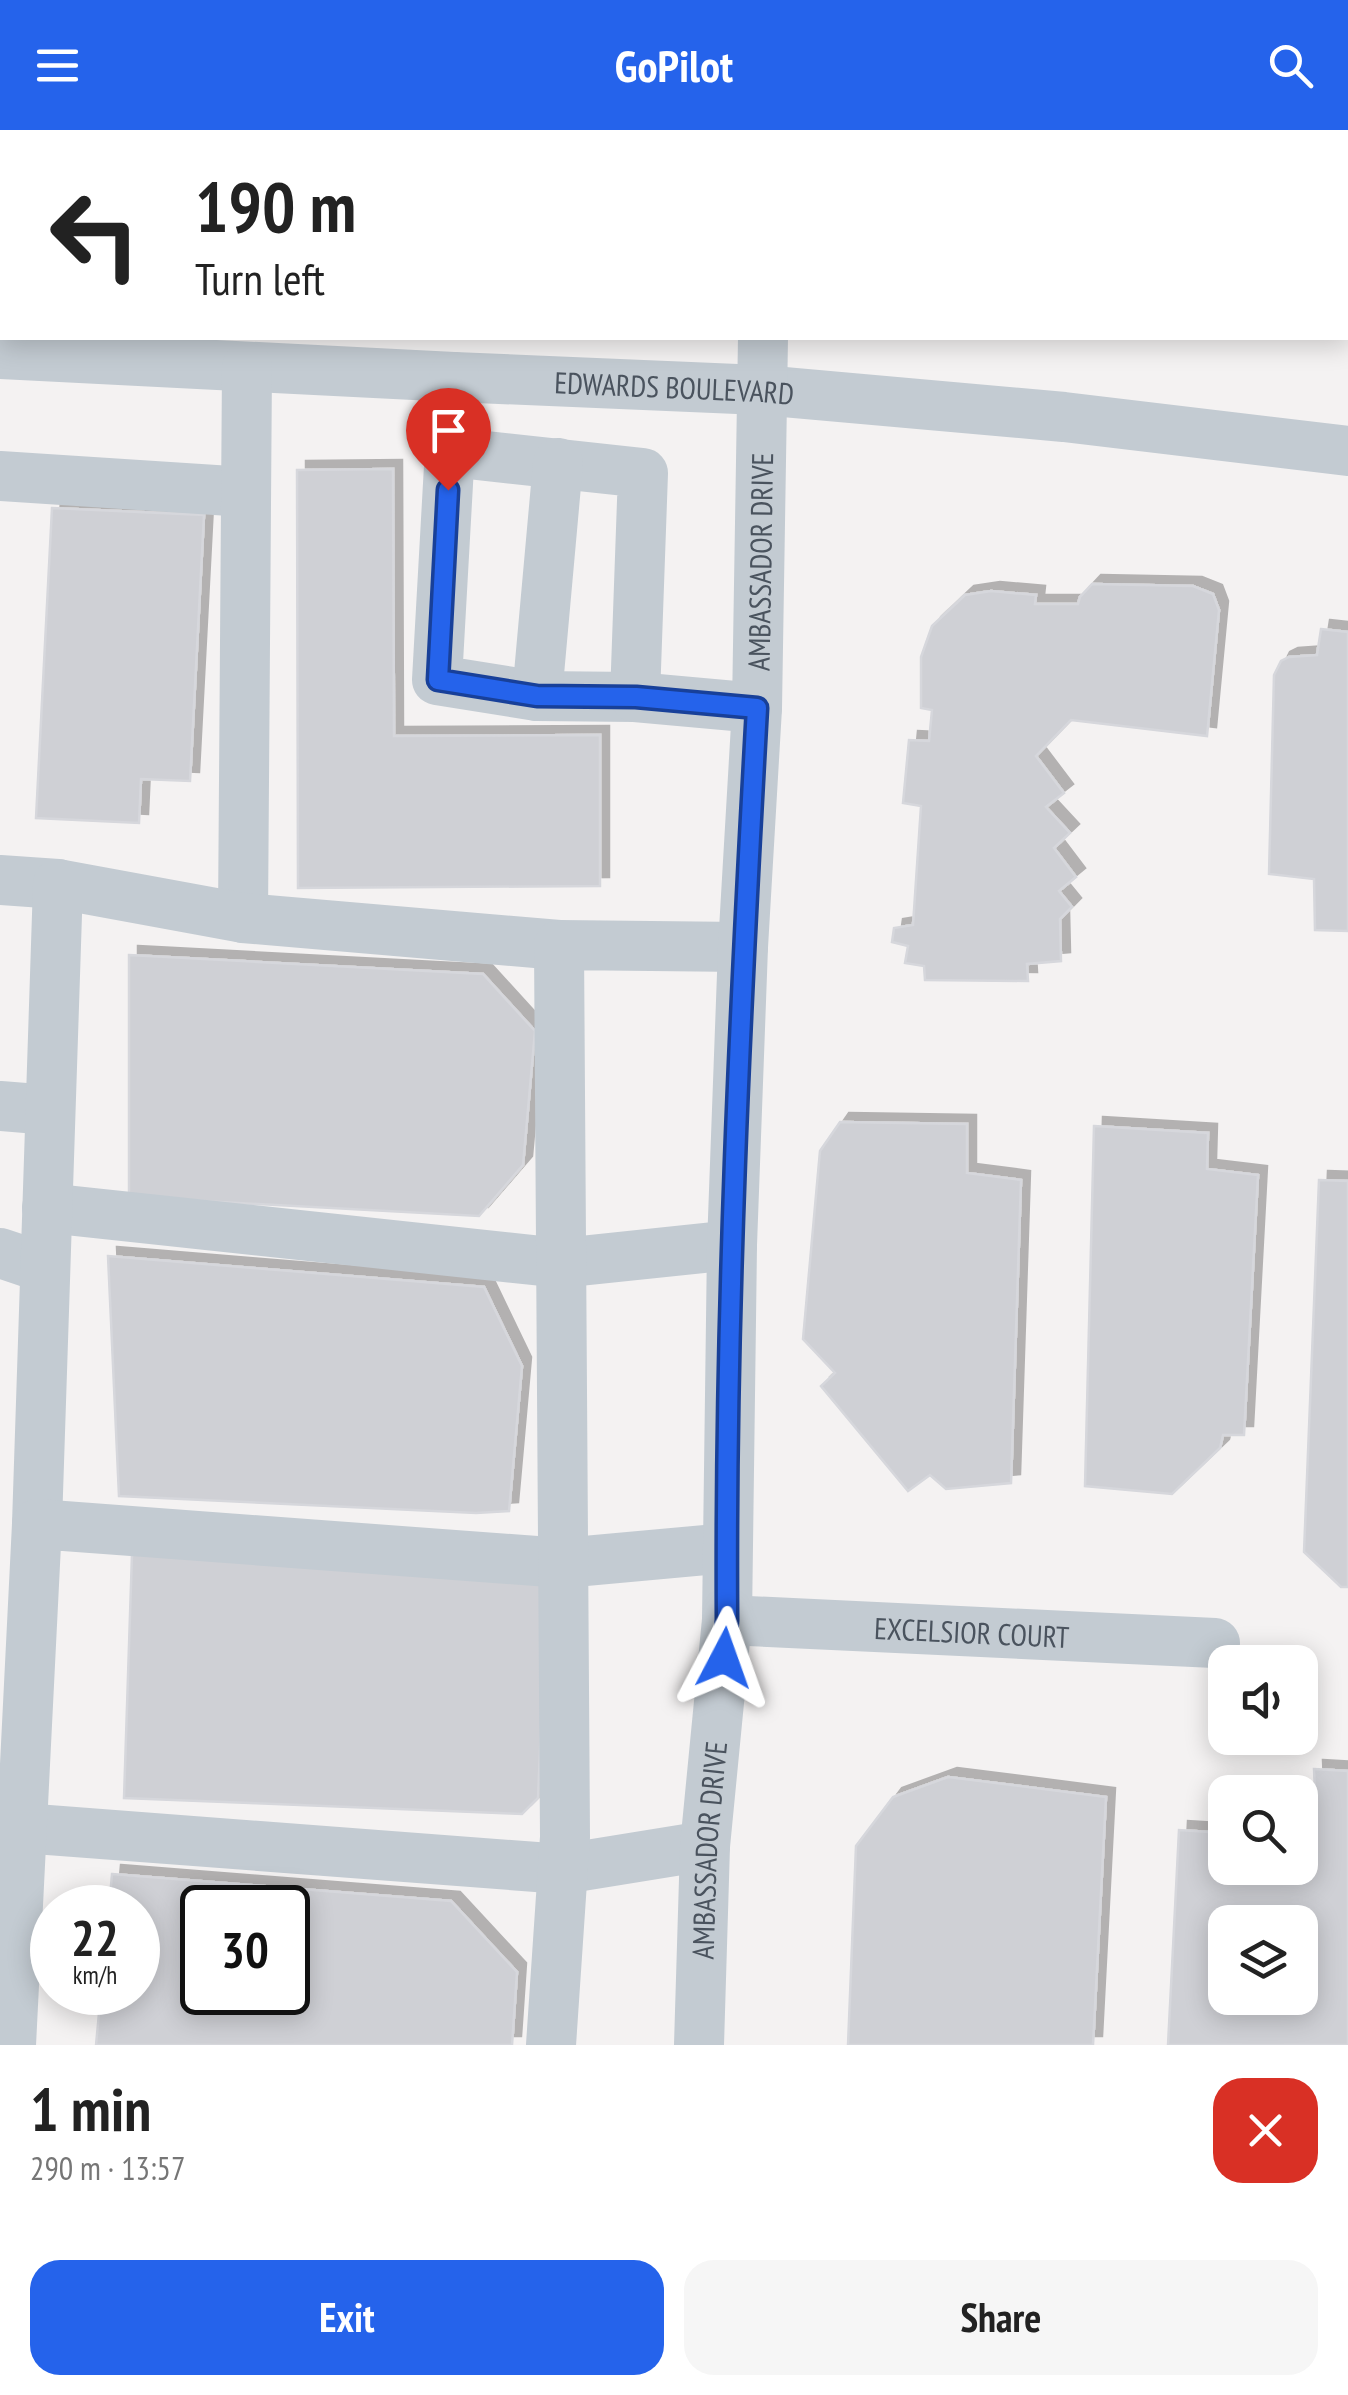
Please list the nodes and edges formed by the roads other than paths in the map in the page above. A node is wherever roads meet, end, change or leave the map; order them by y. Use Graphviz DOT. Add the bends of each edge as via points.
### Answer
graph roads {
  1 [pos="763,340"];
  2 [pos="18,349"];
  3 [pos="318,354"];
  4 [pos="247,367"];
  5 [pos="454,378"];
  6 [pos="761,390"];
  7 [pos="1348,451"];
  8 [pos="450,452"];
  9 [pos="558,463"];
  10 [pos="0,476"];
  11 [pos="246,492"];
  12 [pos="537,696"];
  13 [pos="636,697"];
  14 [pos="757,708"];
  15 [pos="0,880"];
  16 [pos="58,884"];
  17 [pos="243,918"];
  18 [pos="558,944"];
  19 [pos="743,947"];
  20 [pos="0,1106"];
  21 [pos="50,1110"];
  22 [pos="47,1208"];
  23 [pos="732,1245"];
  24 [pos="22,1260"];
  25 [pos="561,1263"];
  26 [pos="38,1524"];
  27 [pos="727,1548"];
  28 [pos="563,1562"];
  29 [pos="727,1620"];
  30 [pos="1215,1643"];
  31 [pos="22,1828"];
  32 [pos="704,1846"];
  33 [pos="563,1868"];
  34 [pos="8,2016"];
  35 [pos="550,2045"];
  36 [pos="699,2045"];
  1 -- 6 [label="street, AMBASSADOR DRIVE"];
  2 -- 4 [label="street, EDWARDS BOULEVARD"];
  3 -- 4 [label="street, EDWARDS BOULEVARD"];
  3 -- 5 [label="street, EDWARDS BOULEVARD"];
  4 -- 11 [label="street"];
  5 -- 6 [label="street, EDWARDS BOULEVARD"];
  5 -- 8 [label="street"];
  6 -- 7 [label="street, EDWARDS BOULEVARD"];
  6 -- 14 [label="street, AMBASSADOR DRIVE"];
  8 -- 9 [label="street"];
  8 -- 12 [label="street" via="438,680"];
  9 -- 12 [label="street"];
  9 -- 13 [label="street" via="643,473"];
  10 -- 11 [label="street"];
  11 -- 17 [label="street"];
  12 -- 13 [label="street"];
  13 -- 14 [label="street"];
  14 -- 19 [label="street, AMBASSADOR DRIVE"];
  15 -- 16 [label="street"];
  16 -- 17 [label="street"];
  16 -- 21 [label="street"];
  17 -- 18 [label="street"];
  18 -- 19 [label="street"];
  18 -- 25 [label="street"];
  19 -- 23 [label="street, AMBASSADOR DRIVE"];
  20 -- 21 [label="street"];
  21 -- 22 [label="street"];
  22 -- 24 [label="street"];
  22 -- 25 [label="street"];
  23 -- 25 [label="street"];
  23 -- 27 [label="street, AMBASSADOR DRIVE"];
  24 -- 26 [label="street"];
  25 -- 28 [label="street"];
  26 -- 28 [label="street"];
  26 -- 31 [label="street"];
  27 -- 28 [label="street"];
  27 -- 29 [label="street, AMBASSADOR DRIVE"];
  28 -- 33 [label="street"];
  29 -- 30 [label="street, EXCELSIOR COURT"];
  29 -- 32 [label="street, AMBASSADOR DRIVE"];
  31 -- 33 [label="street"];
  31 -- 34 [label="street"];
  32 -- 33 [label="street"];
  32 -- 36 [label="street, AMBASSADOR DRIVE"];
  33 -- 35 [label="street"];
}
